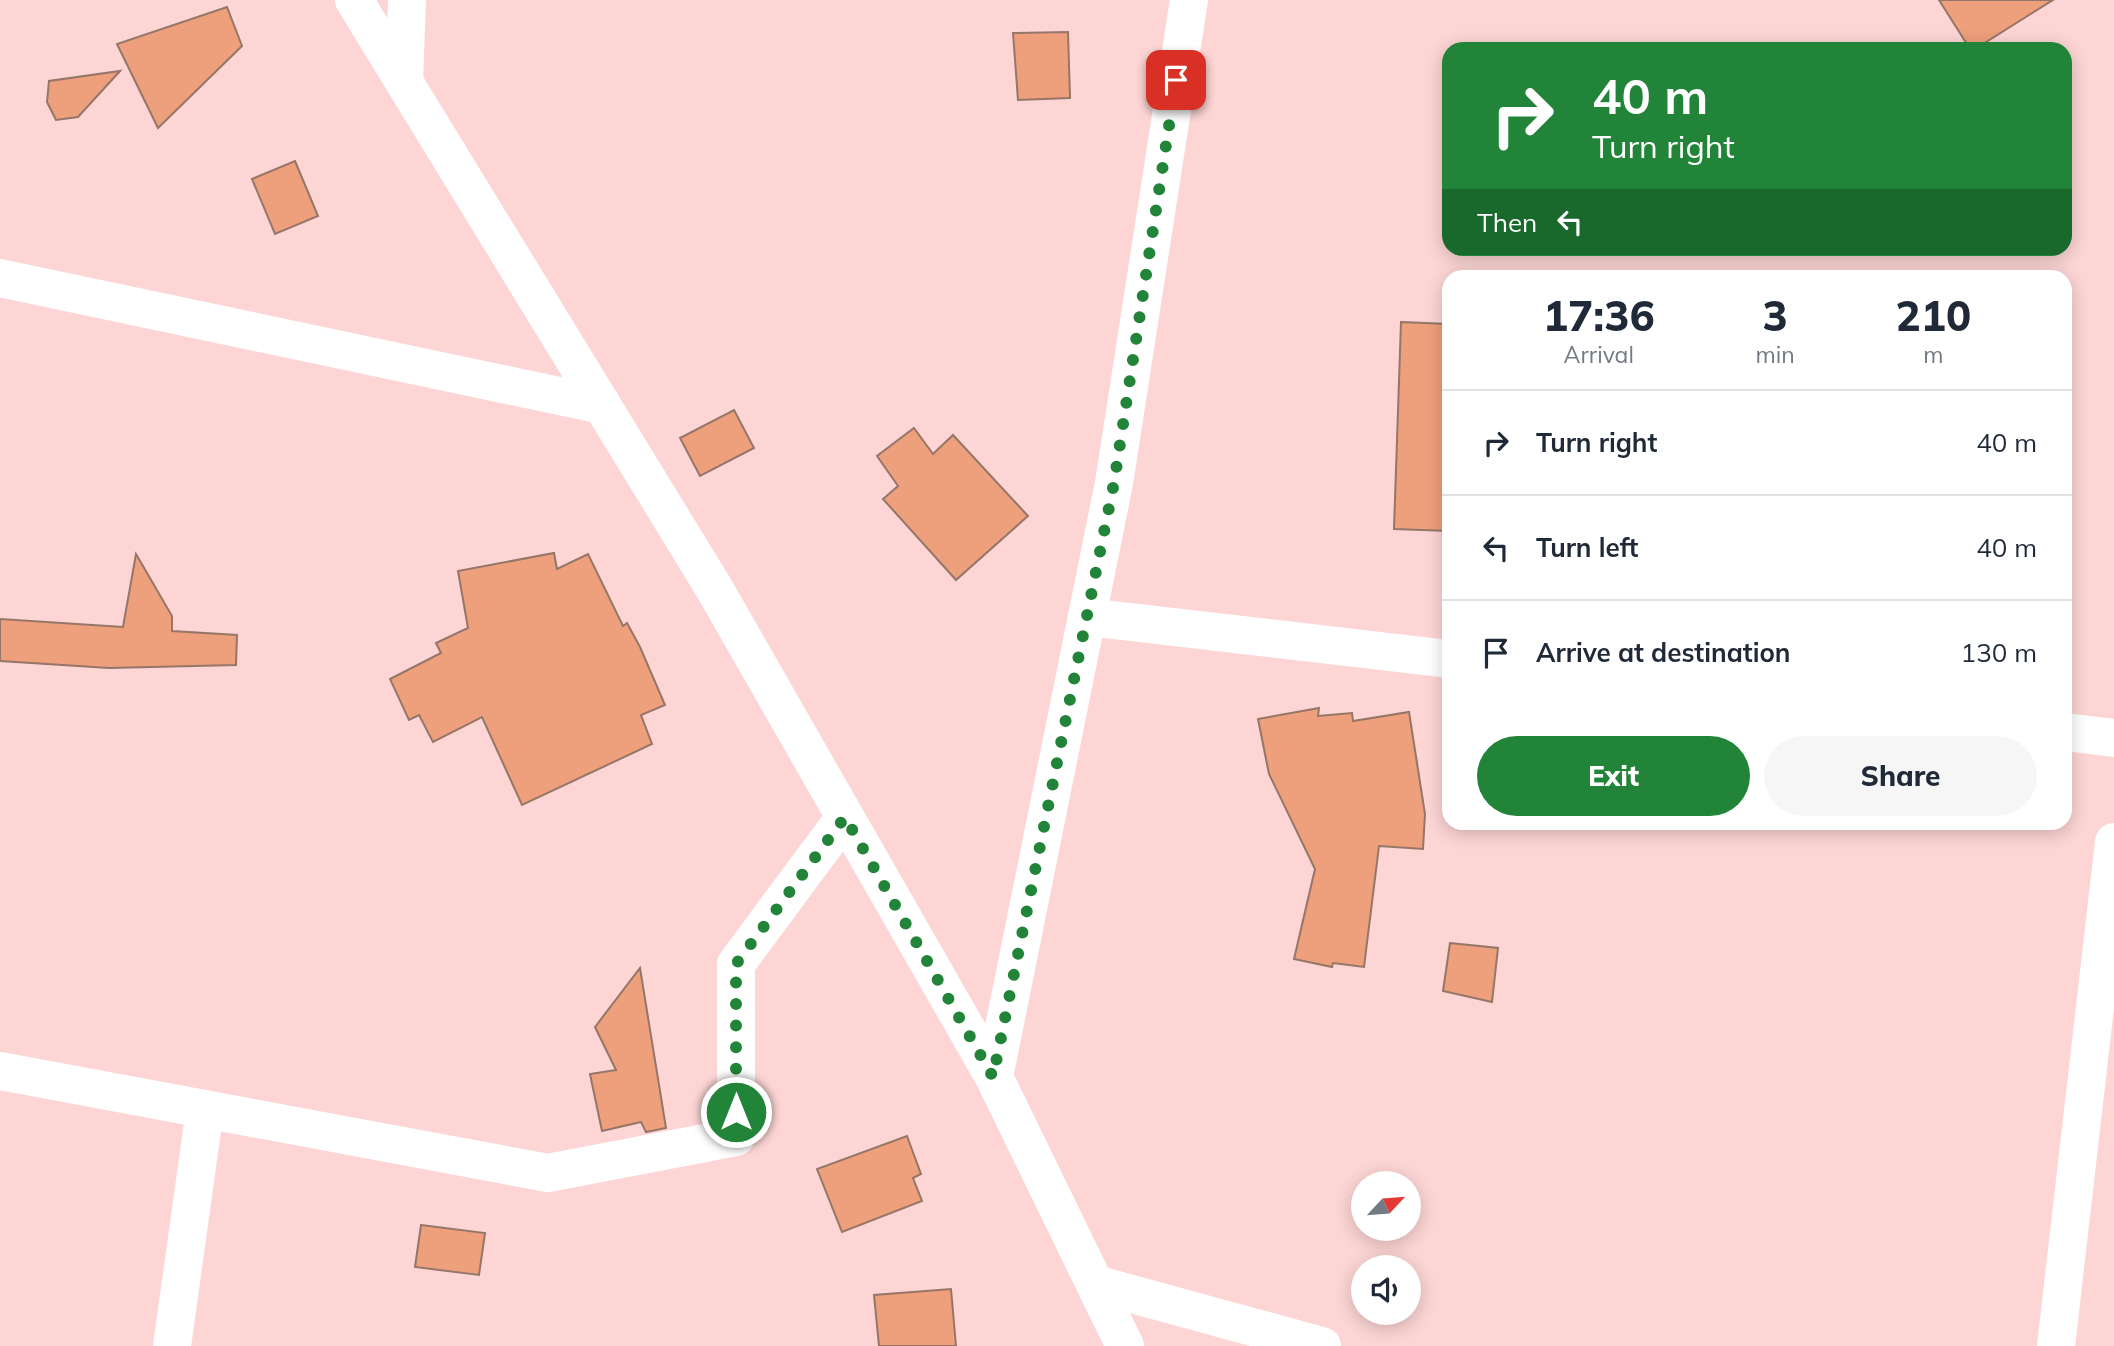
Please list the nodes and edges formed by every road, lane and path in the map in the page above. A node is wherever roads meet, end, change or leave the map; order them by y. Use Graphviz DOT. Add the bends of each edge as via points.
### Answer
graph roads {
  1 [pos="354,0"];
  2 [pos="407,0"];
  3 [pos="1189,0"];
  4 [pos="404,81"];
  5 [pos="0,278"];
  6 [pos="602,405"];
  7 [pos="1087,617"];
  8 [pos="1442,658"];
  9 [pos="2072,733"];
  10 [pos="2114,738"];
  11 [pos="845,817"];
  12 [pos="2114,842"];
  13 [pos="0,1071"];
  14 [pos="993,1077"];
  15 [pos="205,1109"];
  16 [pos="1095,1284"];
  17 [pos="1120,1343"];
  18 [pos="172,1346"];
  19 [pos="1322,1346"];
  20 [pos="2056,1346"];
  1 -- 4 [label="street"];
  2 -- 4 [label="street"];
  3 -- 7 [label="street" via="1114,483"];
  4 -- 6 [label="street"];
  5 -- 6 [label="street"];
  6 -- 11 [label="street" via="714,588"];
  7 -- 8 [label="street"];
  7 -- 14 [label="street"];
  9 -- 10 [label="street"];
  11 -- 14 [label="street"];
  11 -- 15 [label="street" via="736,964 736,1137 548,1172"];
  12 -- 20 [label="street"];
  13 -- 15 [label="street"];
  14 -- 16 [label="street"];
  15 -- 18 [label="street"];
  16 -- 17 [label="street"];
  16 -- 19 [label="street"];
}
